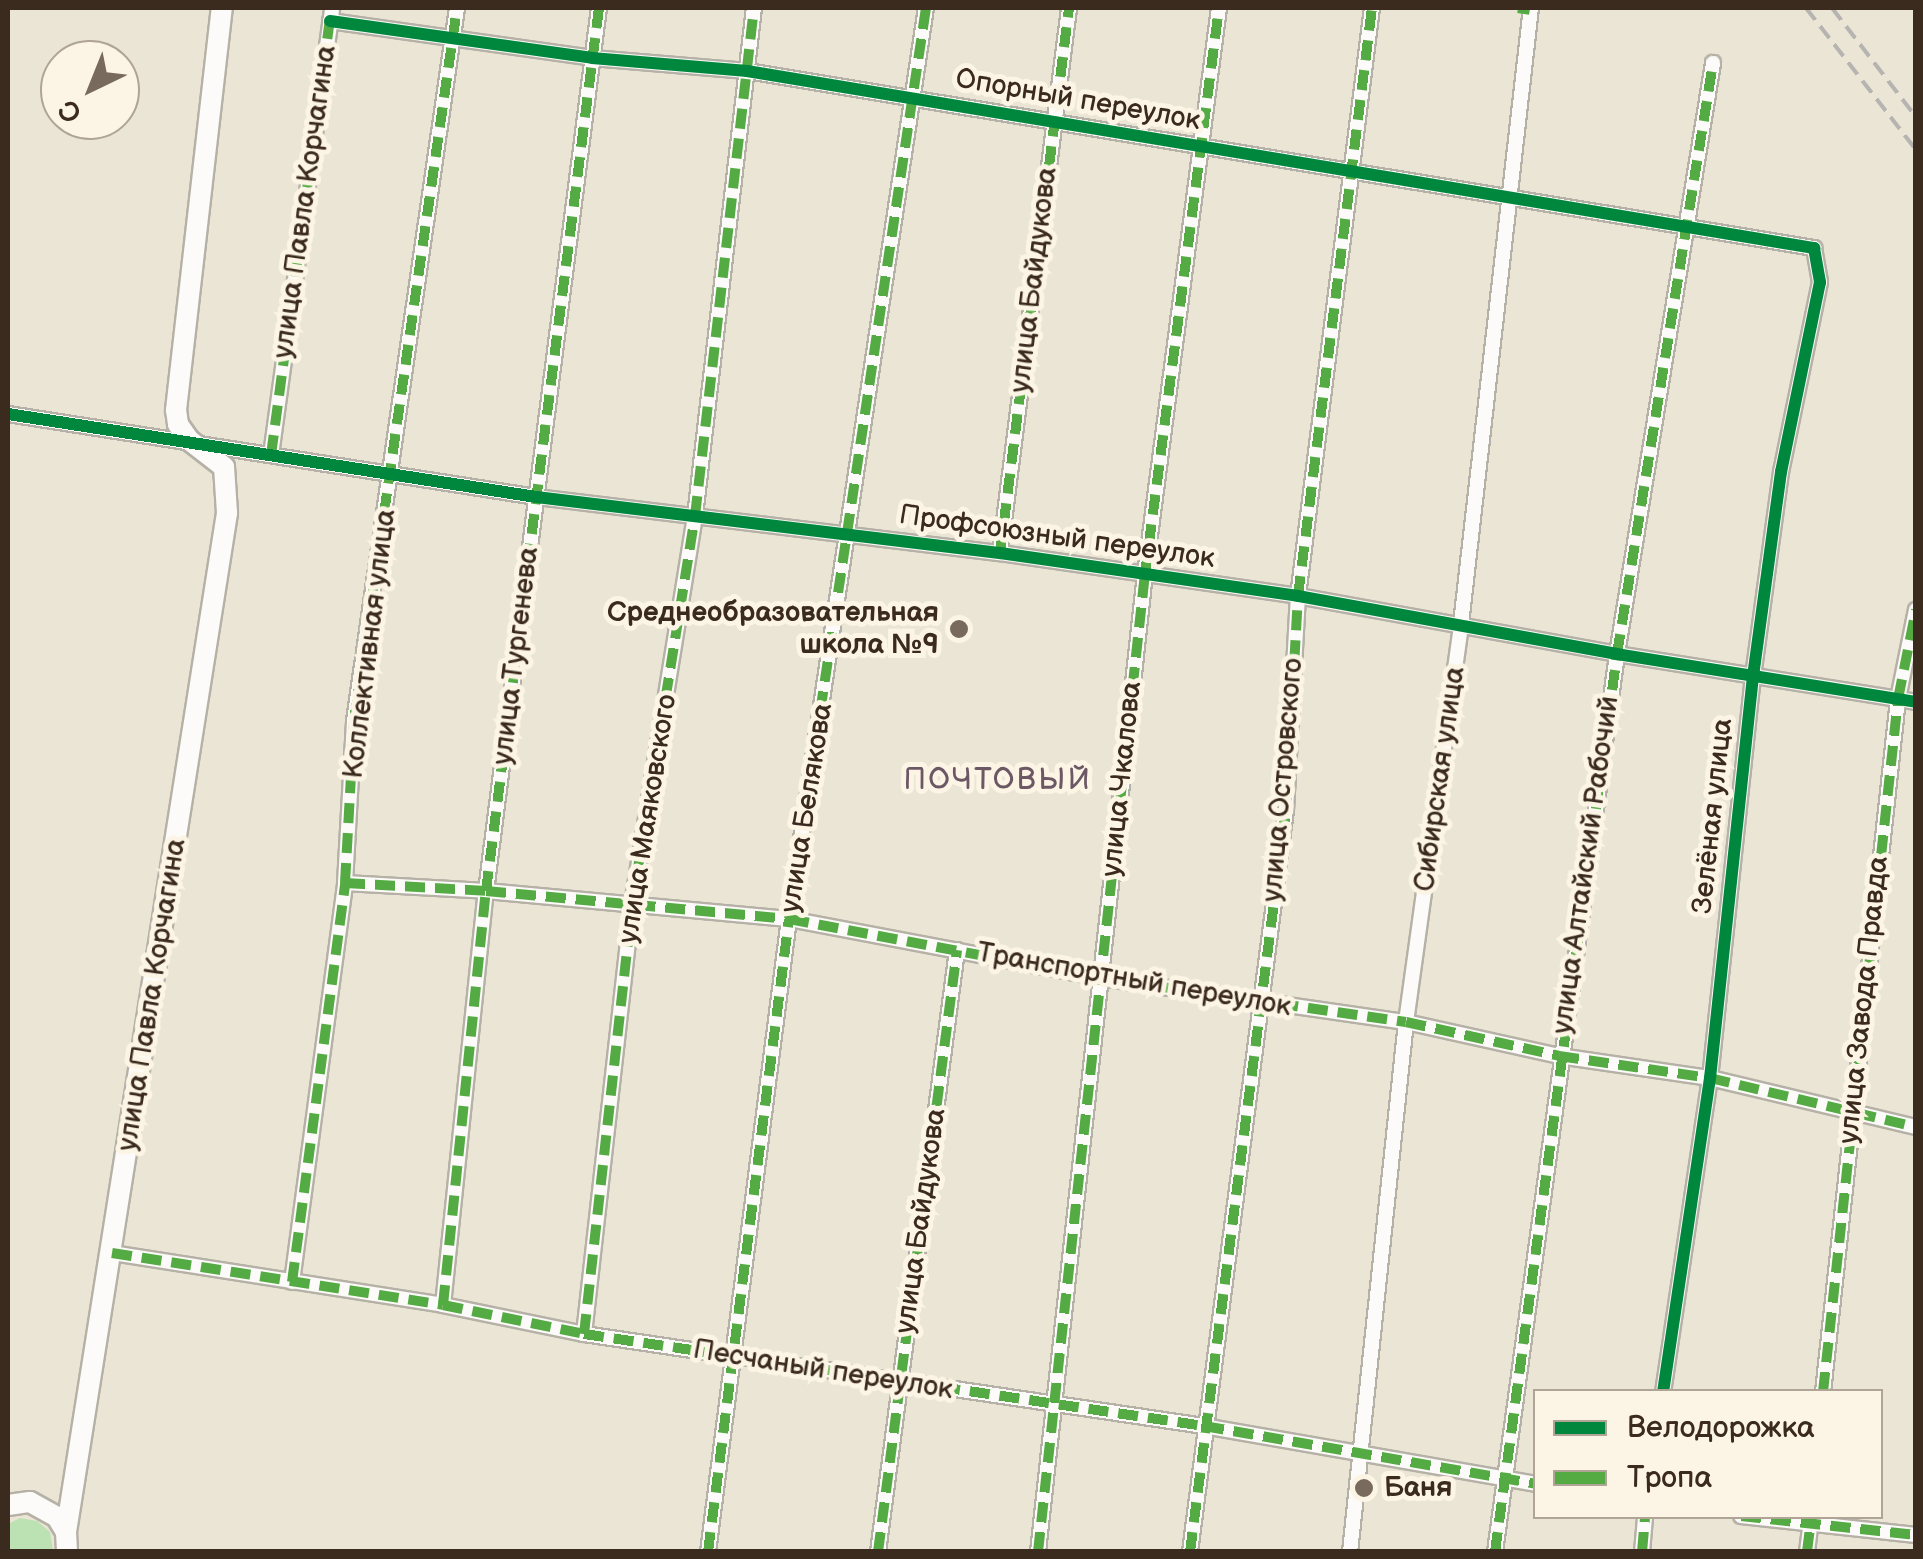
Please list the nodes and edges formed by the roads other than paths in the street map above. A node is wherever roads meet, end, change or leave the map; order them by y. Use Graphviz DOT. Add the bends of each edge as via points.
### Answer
graph roads {
  1 [pos="222,8"];
  2 [pos="457,8"];
  3 [pos="599,8"];
  4 [pos="754,8"];
  5 [pos="926,8"];
  6 [pos="1070,8"];
  7 [pos="1219,8"];
  8 [pos="1372,8"];
  9 [pos="1526,8"];
  10 [pos="331,14"];
  11 [pos="454,37"];
  12 [pos="592,58"];
  13 [pos="1713,64"];
  14 [pos="747,71"];
  15 [pos="913,98"];
  16 [pos="1054,120"];
  17 [pos="1202,146"];
  18 [pos="1350,173"];
  19 [pos="1510,199"];
  20 [pos="1684,223"];
  21 [pos="1814,248"];
  22 [pos="8,414"];
  23 [pos="189,440"];
  24 [pos="271,455"];
  25 [pos="393,473"];
  26 [pos="536,498"];
  27 [pos="695,516"];
  28 [pos="849,534"];
  29 [pos="1000,553"];
  30 [pos="1145,574"];
  31 [pos="1298,596"];
  32 [pos="1916,610"];
  33 [pos="1461,624"];
  34 [pos="1617,654"];
  35 [pos="1753,676"];
  36 [pos="1898,699"];
  37 [pos="1916,702"];
  38 [pos="345,883"];
  39 [pos="486,891"];
  40 [pos="632,904"];
  41 [pos="790,920"];
  42 [pos="957,950"];
  43 [pos="1100,978"];
  44 [pos="1258,1003"];
  45 [pos="1406,1022"];
  46 [pos="1559,1056"];
  47 [pos="1710,1078"];
  48 [pos="1852,1110"];
  49 [pos="1916,1127"];
  50 [pos="112,1253"];
  51 [pos="292,1282"];
  52 [pos="443,1305"];
  53 [pos="584,1334"];
  54 [pos="736,1356"];
  55 [pos="899,1384"];
  56 [pos="1663,1389"];
  57 [pos="1823,1389"];
  58 [pos="1054,1403"];
  59 [pos="1204,1426"];
  60 [pos="1363,1451"];
  61 [pos="76,1478"];
  62 [pos="1504,1478"];
  63 [pos="1533,1483"];
  64 [pos="8,1505"];
  65 [pos="44,1506"];
  66 [pos="1646,1519"];
  67 [pos="1782,1519"];
  68 [pos="1810,1521"];
  69 [pos="1916,1535"];
  70 [pos="66,1542"];
  71 [pos="708,1552"];
  72 [pos="878,1552"];
  73 [pos="1038,1552"];
  74 [pos="1190,1552"];
  75 [pos="1350,1552"];
  76 [pos="1495,1552"];
  77 [pos="1642,1552"];
  78 [pos="1807,1552"];
  1 -- 23 [label="street" via="176,391 178,424"];
  2 -- 11 [label="street, Коллективная улица"];
  3 -- 12 [label="street, улица Тургенева"];
  4 -- 14 [label="street, улица Маяковского"];
  5 -- 15 [label="street, улица Белякова"];
  6 -- 16 [label="street, улица Байдукова"];
  7 -- 17 [label="street, улица Чкалова"];
  8 -- 18 [label="street, улица Островского"];
  9 -- 19 [label="street, Сибирская улица"];
  10 -- 11 [label="street, Опорный переулок"];
  10 -- 24 [label="street, улица Павла Корчагина"];
  11 -- 12 [label="street, Опорный переулок"];
  11 -- 25 [label="street, Коллективная улица"];
  12 -- 14 [label="street, Опорный переулок"];
  12 -- 26 [label="street, улица Тургенева"];
  13 -- 20 [label="street, улица Алтайский Рабочий"];
  14 -- 15 [label="street, Опорный переулок"];
  14 -- 27 [label="street, улица Маяковского"];
  15 -- 16 [label="street, Опорный переулок"];
  15 -- 28 [label="street, улица Белякова"];
  16 -- 17 [label="street, Опорный переулок"];
  16 -- 29 [label="street, улица Байдукова"];
  17 -- 18 [label="street, Опорный переулок"];
  17 -- 30 [label="street, улица Чкалова"];
  18 -- 19 [label="street, Опорный переулок"];
  18 -- 31 [label="street, улица Островского"];
  19 -- 20 [label="street, Опорный переулок"];
  19 -- 33 [label="street, Сибирская улица"];
  20 -- 21 [label="street, Опорный переулок"];
  20 -- 34 [label="street, улица Алтайский Рабочий"];
  21 -- 35 [label="street, Зелёная улица" via="1820,282 1781,472"];
  22 -- 23 [label="street, Профсоюзный переулок"];
  23 -- 24 [label="street, Профсоюзный переулок"];
  23 -- 50 [label="street, улица Павла Корчагина" via="224,467 227,512"];
  24 -- 25 [label="street, Профсоюзный переулок"];
  25 -- 26 [label="street, Профсоюзный переулок"];
  25 -- 38 [label="street, Коллективная улица" via="354,722"];
  26 -- 27 [label="street, Профсоюзный переулок"];
  26 -- 39 [label="street, улица Тургенева"];
  27 -- 28 [label="street, Профсоюзный переулок"];
  27 -- 40 [label="street, улица Маяковского"];
  28 -- 29 [label="street, Профсоюзный переулок"];
  28 -- 41 [label="street, улица Белякова"];
  29 -- 30 [label="street, Профсоюзный переулок"];
  30 -- 31 [label="street, Профсоюзный переулок"];
  30 -- 43 [label="street, улица Чкалова"];
  31 -- 33 [label="street, Профсоюзный переулок"];
  31 -- 44 [label="street, улица Островского" via="1286,810"];
  32 -- 36 [label="street, улица Завода Правда"];
  33 -- 34 [label="street, Профсоюзный переулок"];
  33 -- 45 [label="street, Сибирская улица"];
  34 -- 35 [label="street, Профсоюзный переулок"];
  34 -- 46 [label="street, улица Алтайский Рабочий"];
  35 -- 36 [label="street, Профсоюзный переулок"];
  35 -- 47 [label="street, Зелёная улица"];
  36 -- 37 [label="street, Профсоюзный переулок"];
  36 -- 48 [label="street, улица Завода Правда"];
  38 -- 39 [label="street, Транспортный переулок"];
  38 -- 51 [label="street, Коллективная улица"];
  39 -- 40 [label="street, Транспортный переулок"];
  39 -- 52 [label="street, улица Тургенева"];
  40 -- 41 [label="street, Транспортный переулок"];
  40 -- 53 [label="street, улица Маяковского"];
  41 -- 42 [label="street, Транспортный переулок"];
  41 -- 54 [label="street, улица Белякова"];
  42 -- 43 [label="street, Транспортный переулок"];
  42 -- 55 [label="street, улица Байдукова"];
  43 -- 44 [label="street, Транспортный переулок"];
  43 -- 58 [label="street, улица Чкалова"];
  44 -- 45 [label="street, Транспортный переулок"];
  44 -- 59 [label="street, улица Островского"];
  45 -- 46 [label="street, Транспортный переулок"];
  45 -- 60 [label="street, Сибирская улица"];
  46 -- 47 [label="street, Транспортный переулок"];
  46 -- 62 [label="street, улица Алтайский Рабочий"];
  47 -- 48 [label="street, Транспортный переулок"];
  47 -- 56 [label="street, Зелёная улица"];
  48 -- 49 [label="street, Транспортный переулок"];
  48 -- 57 [label="street, улица Завода Правда"];
  50 -- 51 [label="street, Песчаный переулок"];
  50 -- 61 [label="street, улица Павла Корчагина"];
  51 -- 52 [label="street, Песчаный переулок"];
  52 -- 53 [label="street, Песчаный переулок"];
  53 -- 54 [label="street, Песчаный переулок"];
  54 -- 55 [label="street, Песчаный переулок"];
  54 -- 71 [label="street, улица Белякова"];
  55 -- 58 [label="street, Песчаный переулок"];
  55 -- 72 [label="street, улица Байдукова"];
  58 -- 59 [label="street, Песчаный переулок"];
  58 -- 73 [label="street, улица Чкалова"];
  59 -- 60 [label="street, Песчаный переулок"];
  59 -- 74 [label="street, улица Островского"];
  60 -- 62 [label="street, Песчаный переулок"];
  60 -- 75 [label="street, Сибирская улица"];
  61 -- 65 [label="street"];
  61 -- 70 [label="street, улица Павла Корчагина"];
  62 -- 63 [label="street, Песчаный переулок"];
  62 -- 76 [label="street, улица Алтайский Рабочий"];
  64 -- 65 [label="street"];
  65 -- 70 [label="street"];
  66 -- 77 [label="street"];
  67 -- 68 [label="street"];
  68 -- 69 [label="street"];
  68 -- 78 [label="street"];
}
